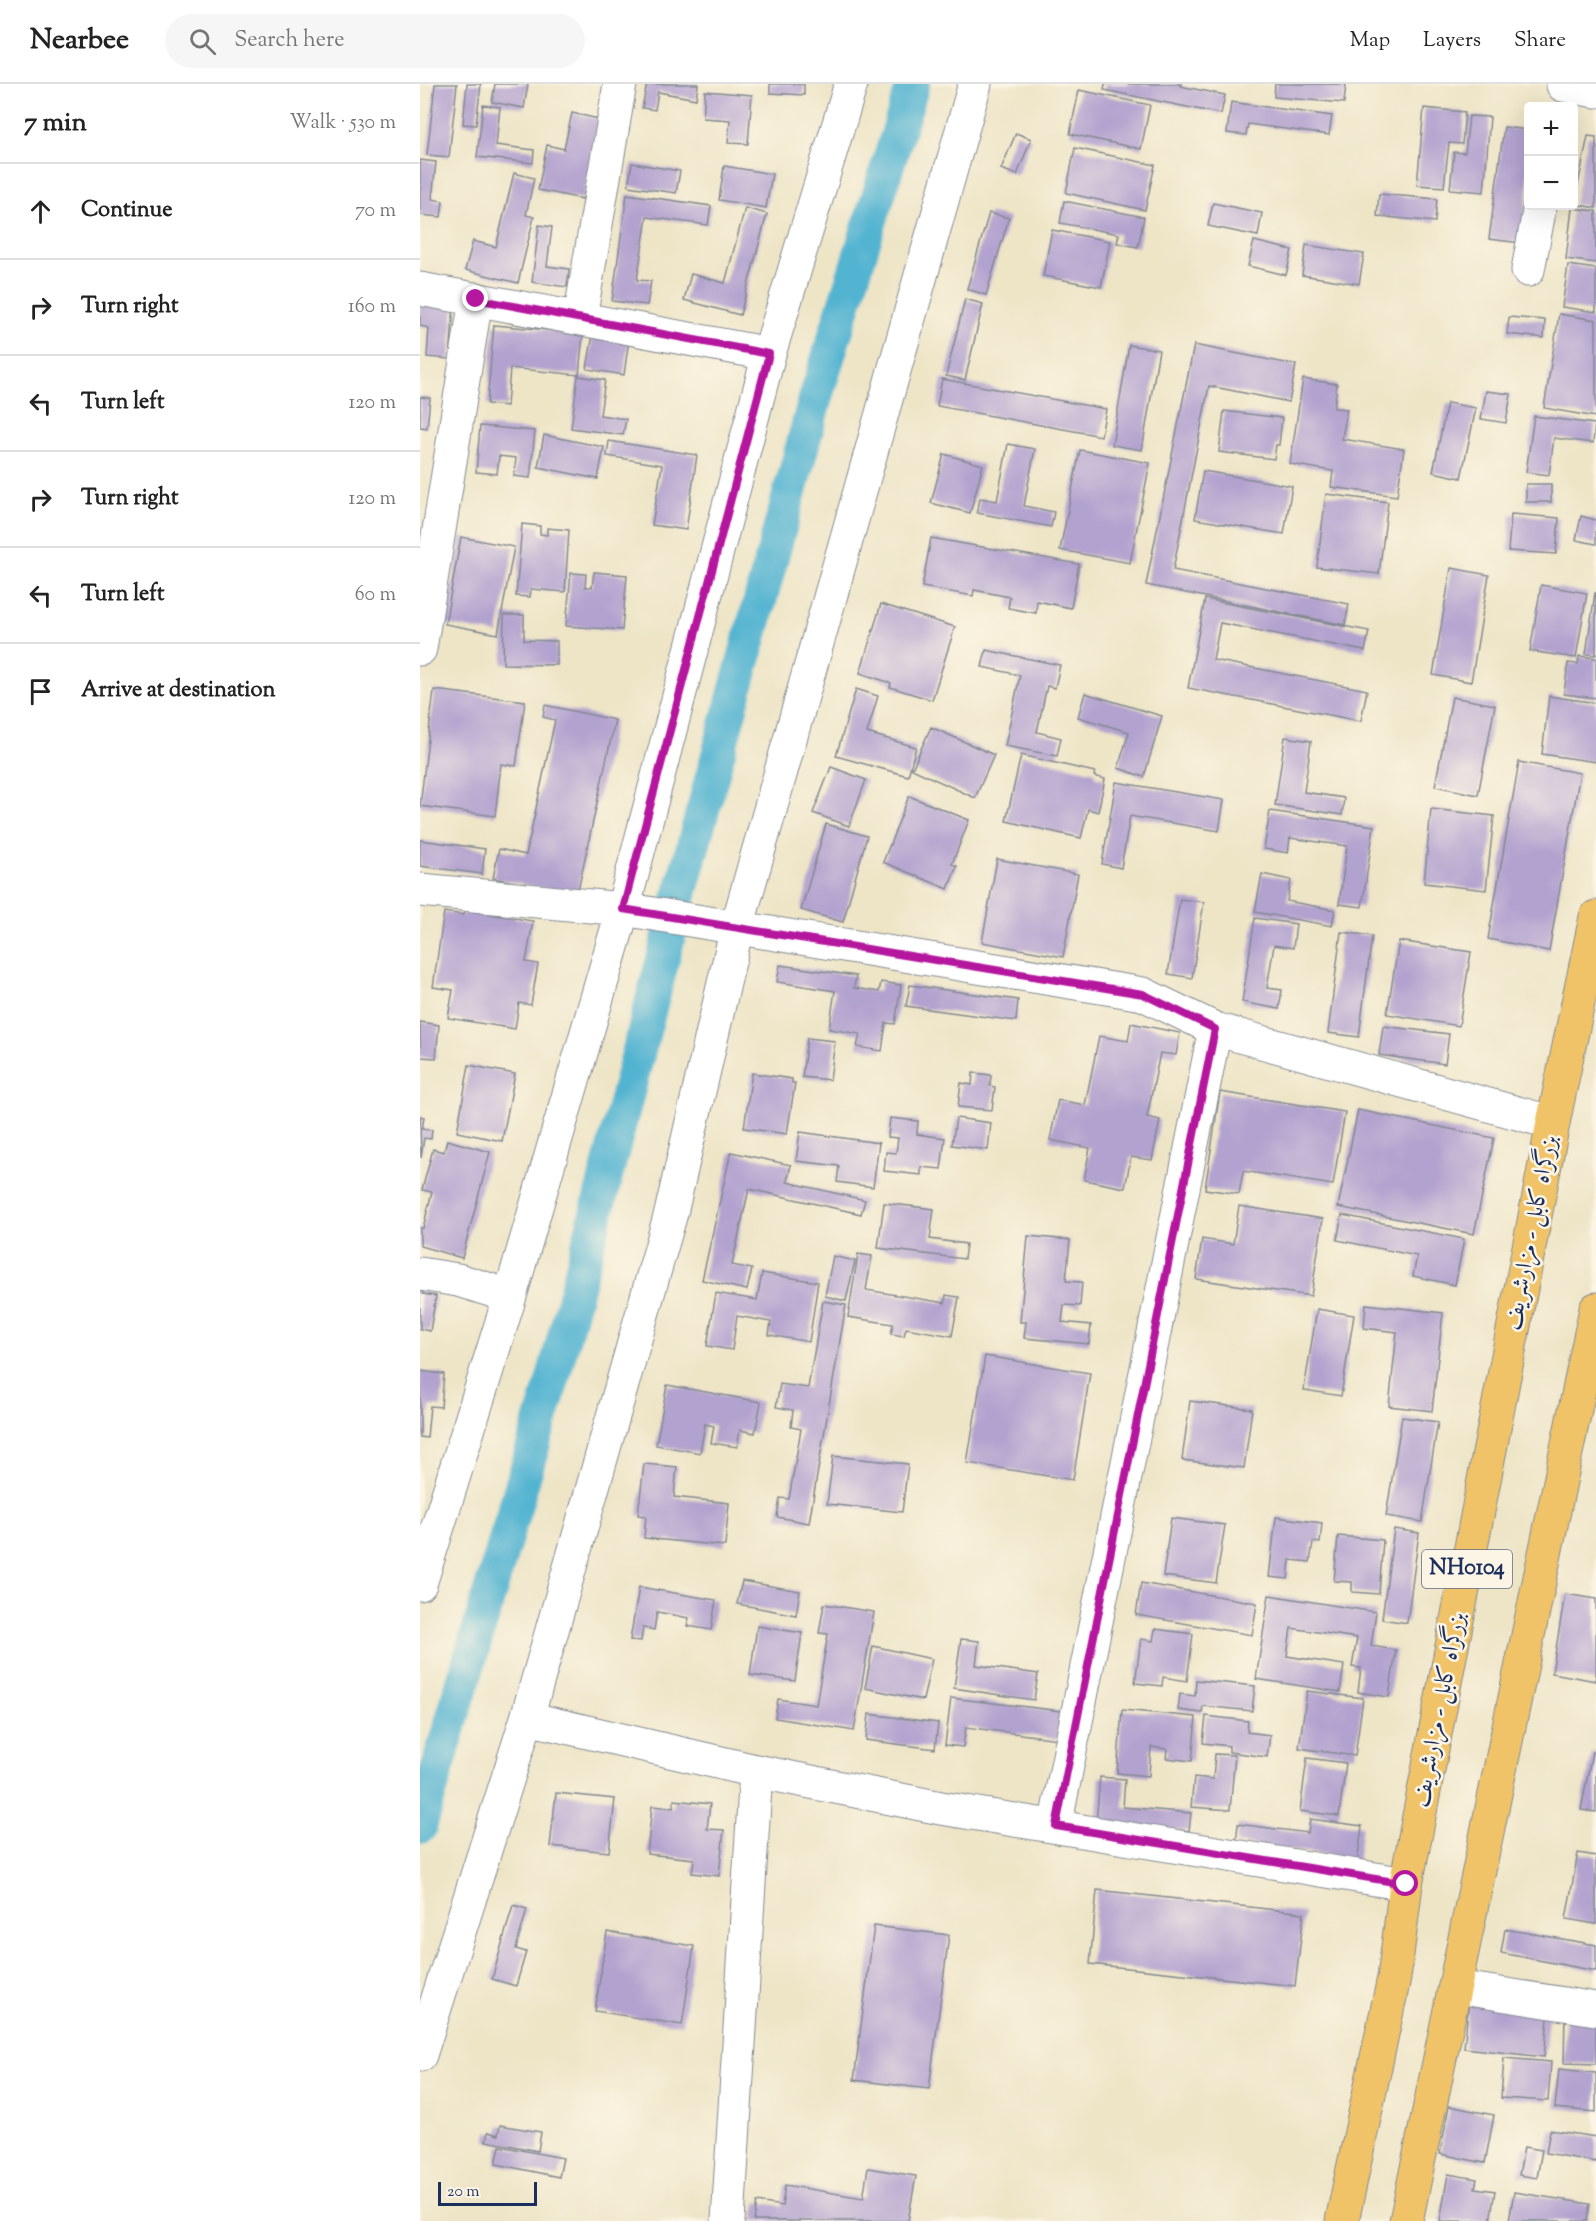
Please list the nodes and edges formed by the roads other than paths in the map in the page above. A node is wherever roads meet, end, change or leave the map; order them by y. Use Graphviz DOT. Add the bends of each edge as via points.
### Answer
graph roads {
  1 [pos="620,84"];
  2 [pos="851,84"];
  3 [pos="975,84"];
  4 [pos="1596,91"];
  5 [pos="1562,92"];
  6 [pos="1539,210"];
  7 [pos="1528,270"];
  8 [pos="420,289"];
  9 [pos="476,299"];
  10 [pos="580,318"];
  11 [pos="769,354"];
  12 [pos="420,650"];
  13 [pos="420,890"];
  14 [pos="623,909"];
  15 [pos="1596,917"];
  16 [pos="737,927"];
  17 [pos="1586,1011"];
  18 [pos="1215,1029"];
  19 [pos="1553,1123"];
  20 [pos="420,1274"];
  21 [pos="510,1296"];
  22 [pos="1595,1318"];
  23 [pos="420,1584"];
  24 [pos="527,1718"];
  25 [pos="756,1771"];
  26 [pos="1056,1826"];
  27 [pos="1406,1884"];
  28 [pos="1456,1987"];
  29 [pos="1596,2009"];
  30 [pos="420,2055"];
  31 [pos="728,2221"];
  32 [pos="1342,2221"];
  33 [pos="1406,2221"];
  1 -- 10 [label="street"];
  2 -- 11 [label="street"];
  3 -- 16 [label="street"];
  4 -- 5 [label="street"];
  6 -- 7 [label="street"];
  8 -- 9 [label="street"];
  9 -- 10 [label="street"];
  9 -- 12 [label="street"];
  10 -- 11 [label="street"];
  11 -- 14 [label="street"];
  13 -- 14 [label="street"];
  14 -- 16 [label="street"];
  14 -- 21 [label="street"];
  15 -- 17 [label="highway, بزرگراه کابل - مزارشریف / NH0104"];
  16 -- 18 [label="street" via="1143,994"];
  16 -- 24 [label="street" via="671,1213"];
  17 -- 19 [label="highway, بزرگراه کابل - مزارشریف / NH0104"];
  18 -- 19 [label="street"];
  18 -- 26 [label="street"];
  19 -- 27 [label="highway, بزرگراه کابل - مزارشریف / NH0104"];
  20 -- 21 [label="street" via="458,1280"];
  21 -- 23 [label="street"];
  22 -- 28 [label="highway, NH0104"];
  24 -- 25 [label="street"];
  24 -- 30 [label="street"];
  25 -- 26 [label="street" via="941,1808"];
  25 -- 31 [label="street"];
  26 -- 27 [label="street"];
  27 -- 32 [label="highway, بزرگراه کابل - مزارشریف / NH0104" via="1394,1978"];
  28 -- 29 [label="street"];
  28 -- 33 [label="highway, NH0104"];
}
